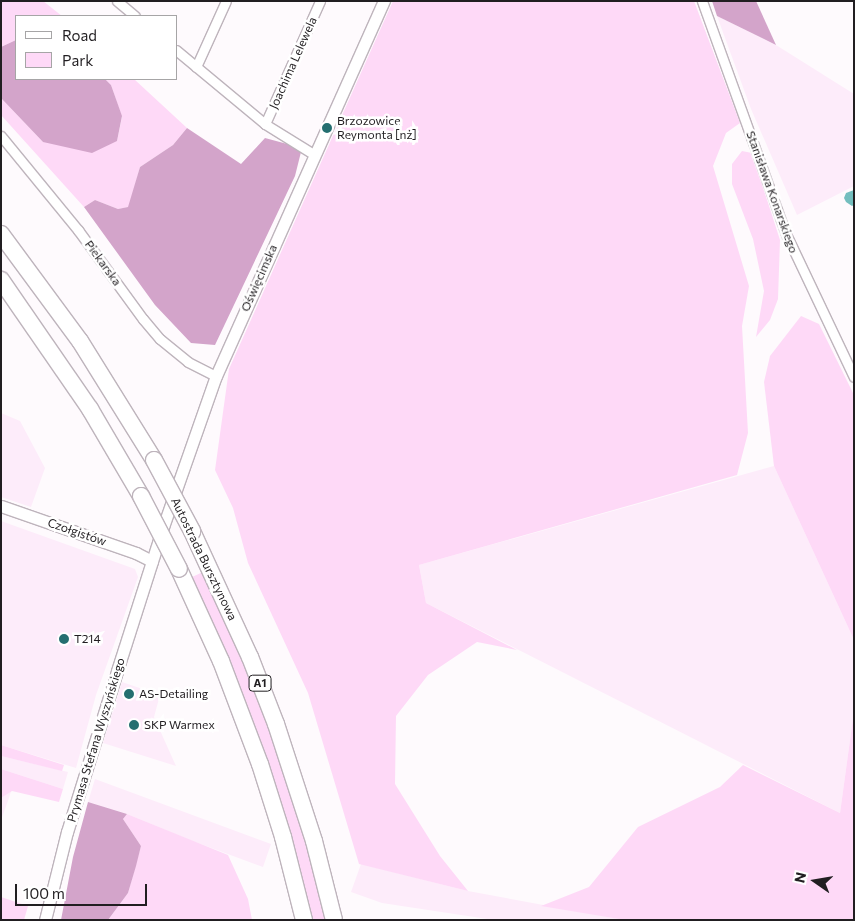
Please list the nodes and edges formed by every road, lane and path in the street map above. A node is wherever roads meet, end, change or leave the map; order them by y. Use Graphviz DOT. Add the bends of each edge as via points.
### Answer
graph roads {
  1 [pos="117,1"];
  2 [pos="226,1"];
  3 [pos="320,1"];
  4 [pos="384,1"];
  5 [pos="702,1"];
  6 [pos="134,15"];
  7 [pos="178,52"];
  8 [pos="196,67"];
  9 [pos="265,124"];
  10 [pos="1,136"];
  11 [pos="315,155"];
  12 [pos="1,234"];
  13 [pos="1,280"];
  14 [pos="216,376"];
  15 [pos="854,377"];
  16 [pos="1,506"];
  17 [pos="152,562"];
  18 [pos="45,920"];
  19 [pos="304,920"];
  20 [pos="334,920"];
  1 -- 6 [label="street"];
  2 -- 8 [label="street"];
  3 -- 9 [label="street, Joachima Lelewela"];
  4 -- 11 [label="street, Oświęcimska"];
  5 -- 15 [label="street, Stanisława Konarskiego" via="786,234"];
  7 -- 8 [label="street"];
  8 -- 9 [label="street"];
  9 -- 11 [label="street"];
  10 -- 14 [label="street, Piekarska" via="78,230 160,339 188,362"];
  11 -- 14 [label="street, Oświęcimska"];
  12 -- 20 [label="highway, Autostrada Bursztynowa / A1, bridge" via="80,341 154,460 192,531 254,665 314,841"];
  13 -- 19 [label="highway, A1, bridge" via="85,402 141,496 179,569 244,721 283,837"];
  14 -- 17 [label="street, Oświęcimska"];
  16 -- 17 [label="street, Czołgistów" via="136,553"];
  17 -- 18 [label="street, Prymasa Stefana Wyszyńskiego" via="67,832"];
}
